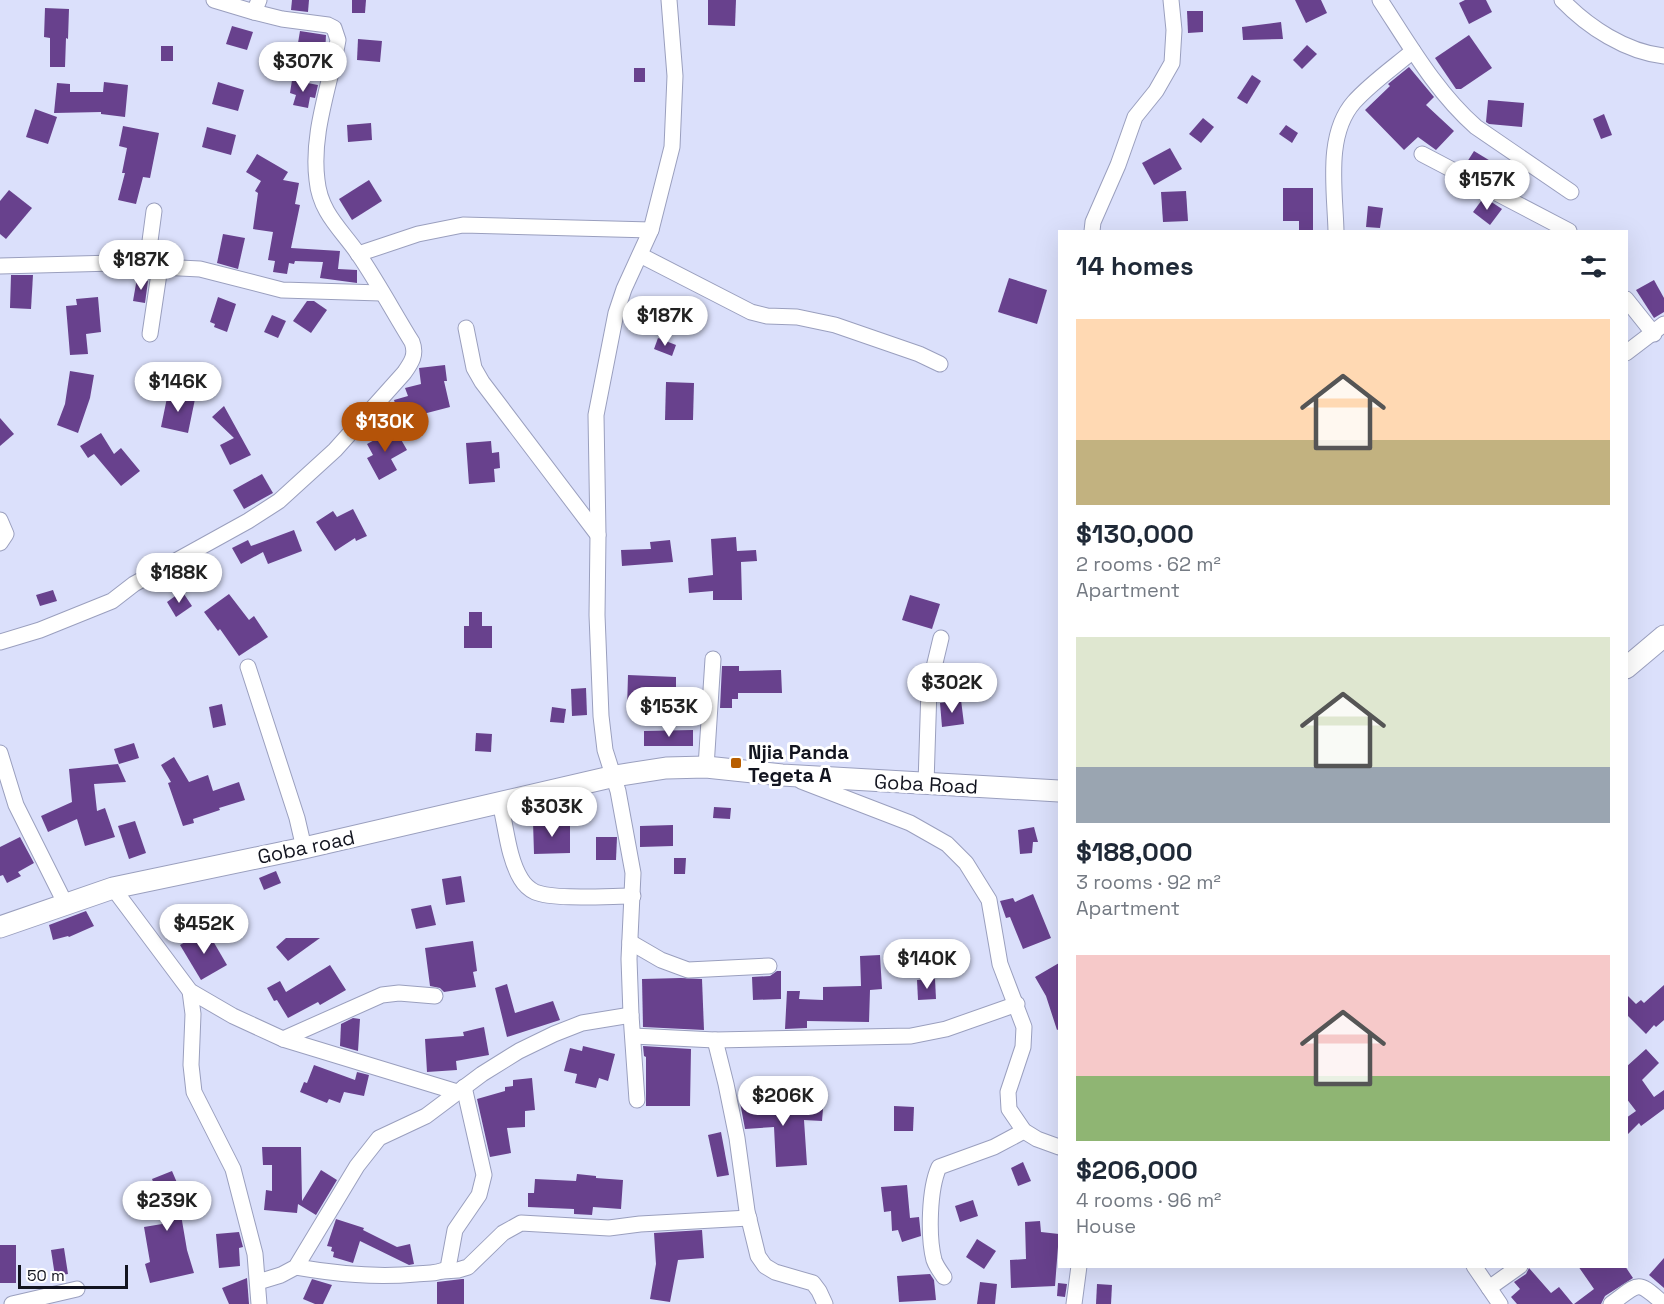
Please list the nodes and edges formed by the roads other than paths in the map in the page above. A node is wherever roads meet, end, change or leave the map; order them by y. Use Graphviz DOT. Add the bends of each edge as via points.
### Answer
graph roads {
  1 [pos="214,0"];
  2 [pos="669,0"];
  3 [pos="1172,0"];
  4 [pos="1380,0"];
  5 [pos="1562,0"];
  6 [pos="256,6"];
  7 [pos="1413,51"];
  8 [pos="1664,56"];
  9 [pos="1422,154"];
  10 [pos="1571,192"];
  11 [pos="154,211"];
  12 [pos="651,230"];
  13 [pos="1092,230"];
  14 [pos="1336,230"];
  15 [pos="1567,230"];
  16 [pos="358,254"];
  17 [pos="640,255"];
  18 [pos="157,265"];
  19 [pos="0,266"];
  20 [pos="381,293"];
  21 [pos="1628,301"];
  22 [pos="466,328"];
  23 [pos="1659,329"];
  24 [pos="150,334"];
  25 [pos="1628,352"];
  26 [pos="940,363"];
  27 [pos="0,520"];
  28 [pos="598,535"];
  29 [pos="0,543"];
  30 [pos="1664,636"];
  31 [pos="941,638"];
  32 [pos="0,642"];
  33 [pos="713,659"];
  34 [pos="1628,660"];
  35 [pos="248,667"];
  36 [pos="0,753"];
  37 [pos="706,767"];
  38 [pos="782,775"];
  39 [pos="615,776"];
  40 [pos="926,784"];
  41 [pos="1058,791"];
  42 [pos="500,802"];
  43 [pos="304,848"];
  44 [pos="113,888"];
  45 [pos="633,896"];
  46 [pos="66,904"];
  47 [pos="0,927"];
  48 [pos="630,942"];
  49 [pos="769,966"];
  50 [pos="190,991"];
  51 [pos="435,996"];
  52 [pos="1017,1004"];
  53 [pos="631,1015"];
  54 [pos="633,1036"];
  55 [pos="283,1039"];
  56 [pos="715,1040"];
  57 [pos="460,1089"];
  58 [pos="637,1100"];
  59 [pos="1024,1131"];
  60 [pos="1058,1146"];
  61 [pos="749,1218"];
  62 [pos="296,1267"];
  63 [pos="1079,1268"];
  64 [pos="1475,1268"];
  65 [pos="1517,1268"];
  66 [pos="443,1271"];
  67 [pos="944,1277"];
  68 [pos="258,1282"];
  69 [pos="1489,1288"];
  70 [pos="77,1289"];
  71 [pos="12,1304"];
  72 [pos="259,1304"];
  73 [pos="825,1304"];
  74 [pos="1074,1304"];
  75 [pos="1500,1304"];
  76 [pos="1611,1304"];
  77 [pos="1664,1304"];
  1 -- 6 [label="street"];
  2 -- 12 [label="street" via="675,76 672,147"];
  3 -- 13 [label="street" via="1172,63 1135,117"];
  4 -- 7 [label="street"];
  5 -- 8 [label="street" via="1577,16 1634,50"];
  6 -- 16 [label="street" via="282,19 328,25 335,31 338,40 318,130 316,182 326,213"];
  7 -- 10 [label="street" via="1443,94 1476,127"];
  7 -- 14 [label="street" via="1355,101 1341,123 1334,158"];
  9 -- 15 [label="street"];
  11 -- 18 [label="street" via="148,256"];
  12 -- 16 [label="street" via="463,225 418,234"];
  12 -- 17 [label="street"];
  16 -- 20 [label="street"];
  17 -- 26 [label="street" via="751,312 835,325"];
  17 -- 28 [label="street" via="616,314 598,398"];
  18 -- 19 [label="street"];
  18 -- 20 [label="street" via="200,269 282,290"];
  18 -- 24 [label="street"];
  20 -- 32 [label="street" via="412,342 412,360 335,450 298,485 248,521 134,584 112,601"];
  21 -- 23 [label="street"];
  22 -- 28 [label="street" via="474,368 482,382"];
  23 -- 25 [label="street"];
  27 -- 29 [label="street" via="6,534"];
  28 -- 39 [label="street" via="601,716 605,750"];
  30 -- 34 [label="main road"];
  31 -- 40 [label="street" via="929,688"];
  33 -- 37 [label="street"];
  35 -- 43 [label="street"];
  36 -- 46 [label="street" via="16,805"];
  37 -- 38 [label="main road, Goba Road"];
  37 -- 39 [label="main road, Goba Road"];
  38 -- 40 [label="main road, Goba Road"];
  38 -- 52 [label="street" via="892,815 954,850 988,900 1000,964"];
  39 -- 42 [label="main road, Goba road"];
  39 -- 45 [label="street" via="633,873"];
  40 -- 41 [label="main road, Goba Road"];
  42 -- 43 [label="main road, Goba road"];
  42 -- 45 [label="street" via="520,878 532,890 573,897"];
  43 -- 44 [label="main road, Goba road"];
  44 -- 46 [label="main road, Goba road"];
  44 -- 50 [label="street"];
  45 -- 48 [label="street"];
  46 -- 47 [label="main road, Goba road"];
  48 -- 49 [label="street" via="688,970"];
  48 -- 53 [label="street"];
  50 -- 55 [label="street"];
  50 -- 68 [label="street" via="194,1092 234,1169"];
  51 -- 55 [label="street" via="382,995"];
  52 -- 56 [label="street" via="946,1029 911,1036"];
  52 -- 59 [label="street" via="1025,1036 1009,1082 1008,1102"];
  53 -- 54 [label="street"];
  53 -- 57 [label="street" via="569,1027 519,1051"];
  54 -- 56 [label="street"];
  54 -- 58 [label="street"];
  55 -- 57 [label="street"];
  56 -- 61 [label="street" via="737,1138"];
  57 -- 62 [label="street" via="426,1116 374,1143"];
  57 -- 66 [label="street" via="484,1175 479,1195 455,1230 448,1268"];
  59 -- 60 [label="street"];
  59 -- 67 [label="street" via="994,1147 939,1167 934,1178 932,1230 934,1260"];
  61 -- 66 [label="street" via="609,1228 521,1223 503,1233 468,1267"];
  61 -- 73 [label="street" via="761,1262 775,1272 813,1283"];
  62 -- 66 [label="street" via="381,1277"];
  62 -- 68 [label="street"];
  63 -- 74 [label="street"];
  64 -- 69 [label="street"];
  65 -- 69 [label="street"];
  68 -- 72 [label="street"];
  69 -- 75 [label="street"];
  70 -- 71 [label="street"];
  76 -- 77 [label="street" via="1641,1286"];
}
